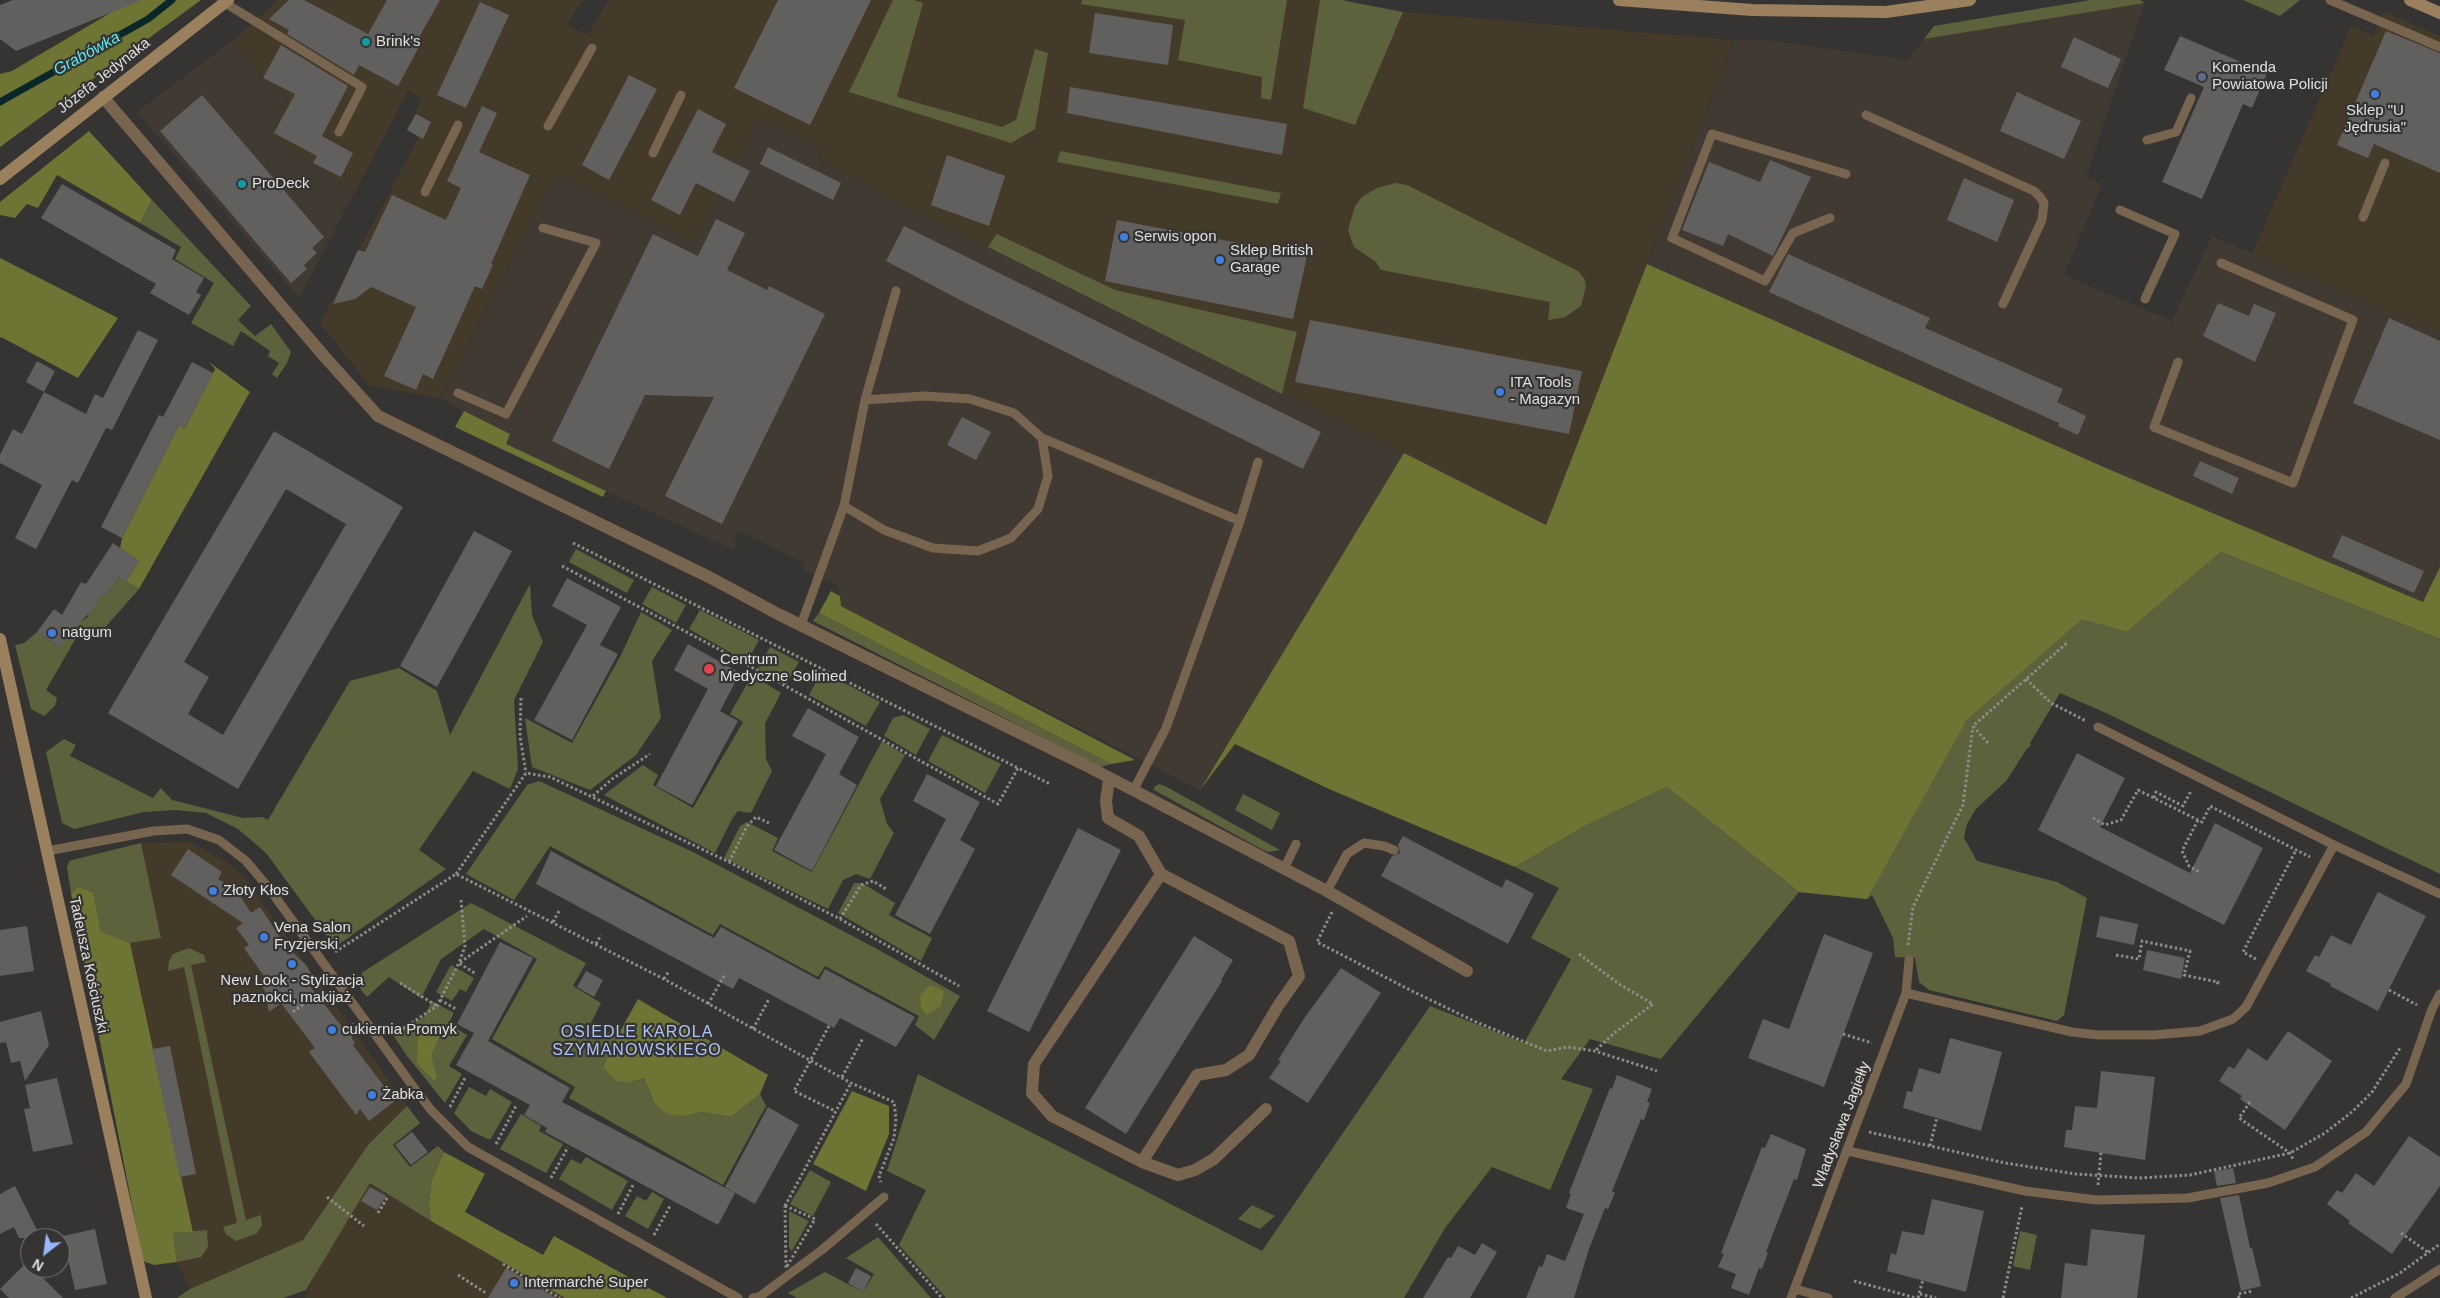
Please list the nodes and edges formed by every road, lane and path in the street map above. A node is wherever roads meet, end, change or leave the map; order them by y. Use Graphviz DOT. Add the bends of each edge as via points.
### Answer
graph roads {
  1 [pos="1619,0"];
  2 [pos="1970,0"];
  3 [pos="2330,0"];
  4 [pos="2410,0"];
  5 [pos="227,2"];
  6 [pos="2440,13"];
  7 [pos="2440,47"];
  8 [pos="592,48"];
  9 [pos="681,95"];
  10 [pos="102,97"];
  11 [pos="2191,98"];
  12 [pos="1866,114"];
  13 [pos="458,125"];
  14 [pos="548,126"];
  15 [pos="339,132"];
  16 [pos="2147,140"];
  17 [pos="653,153"];
  18 [pos="2385,164"];
  19 [pos="1846,174"];
  20 [pos="0,180"];
  21 [pos="425,192"];
  22 [pos="2120,210"];
  23 [pos="1830,218"];
  24 [pos="2363,218"];
  25 [pos="543,228"];
  26 [pos="2221,263"];
  27 [pos="896,291"];
  28 [pos="2145,299"];
  29 [pos="2003,304"];
  30 [pos="2178,362"];
  31 [pos="458,393"];
  32 [pos="865,400"];
  33 [pos="1042,438"];
  34 [pos="1258,462"];
  35 [pos="844,506"];
  36 [pos="1240,521"];
  37 [pos="573,543"];
  38 [pos="562,566"];
  39 [pos="801,625"];
  40 [pos="0,639"];
  41 [pos="2067,643"];
  42 [pos="2026,679"];
  43 [pos="521,698"];
  44 [pos="1973,726"];
  45 [pos="2098,727"];
  46 [pos="1988,743"];
  47 [pos="650,754"];
  48 [pos="1018,768"];
  49 [pos="526,773"];
  50 [pos="1109,779"];
  51 [pos="1050,784"];
  52 [pos="1134,791"];
  53 [pos="593,796"];
  54 [pos="2154,798"];
  55 [pos="2181,804"];
  56 [pos="2093,818"];
  57 [pos="2198,820"];
  58 [pos="769,824"];
  59 [pos="1296,844"];
  60 [pos="2334,845"];
  61 [pos="1394,850"];
  62 [pos="2296,850"];
  63 [pos="47,851"];
  64 [pos="729,862"];
  65 [pos="2324,864"];
  66 [pos="1284,869"];
  67 [pos="2201,873"];
  68 [pos="456,874"];
  69 [pos="1161,874"];
  70 [pos="886,889"];
  71 [pos="2440,894"];
  72 [pos="1333,895"];
  73 [pos="461,900"];
  74 [pos="559,911"];
  75 [pos="527,916"];
  76 [pos="840,919"];
  77 [pos="553,922"];
  78 [pos="601,934"];
  79 [pos="596,944"];
  80 [pos="334,952"];
  81 [pos="1579,954"];
  82 [pos="2116,955"];
  83 [pos="1909,960"];
  84 [pos="2260,961"];
  85 [pos="459,964"];
  86 [pos="669,971"];
  87 [pos="1467,971"];
  88 [pos="476,974"];
  89 [pos="725,974"];
  90 [pos="664,979"];
  91 [pos="337,980"];
  92 [pos="400,983"];
  93 [pos="2217,985"];
  94 [pos="959,986"];
  95 [pos="2389,990"];
  96 [pos="1906,993"];
  97 [pos="2440,994"];
  98 [pos="769,999"];
  99 [pos="440,1000"];
  100 [pos="708,1004"];
  101 [pos="437,1006"];
  102 [pos="456,1009"];
  103 [pos="293,1012"];
  104 [pos="2414,1013"];
  105 [pos="829,1026"];
  106 [pos="753,1029"];
  107 [pos="1843,1034"];
  108 [pos="394,1035"];
  109 [pos="862,1038"];
  110 [pos="2402,1044"];
  111 [pos="1886,1047"];
  112 [pos="1595,1051"];
  113 [pos="810,1061"];
  114 [pos="1657,1071"];
  115 [pos="466,1076"];
  116 [pos="842,1077"];
  117 [pos="851,1082"];
  118 [pos="2250,1102"];
  119 [pos="517,1104"];
  120 [pos="1266,1109"];
  121 [pos="449,1110"];
  122 [pos="835,1112"];
  123 [pos="1937,1117"];
  124 [pos="1874,1133"];
  125 [pos="1930,1146"];
  126 [pos="568,1147"];
  127 [pos="493,1149"];
  128 [pos="1848,1152"];
  129 [pos="2101,1152"];
  130 [pos="2290,1153"];
  131 [pos="1142,1162"];
  132 [pos="2299,1174"];
  133 [pos="2098,1177"];
  134 [pos="550,1180"];
  135 [pos="633,1185"];
  136 [pos="2025,1191"];
  137 [pos="327,1196"];
  138 [pos="884,1197"];
  139 [pos="387,1198"];
  140 [pos="2096,1200"];
  141 [pos="670,1206"];
  142 [pos="785,1206"];
  143 [pos="378,1213"];
  144 [pos="866,1213"];
  145 [pos="616,1217"];
  146 [pos="364,1226"];
  147 [pos="2401,1233"];
  148 [pos="653,1238"];
  149 [pos="2440,1244"];
  150 [pos="2429,1253"];
  151 [pos="503,1264"];
  152 [pos="2437,1264"];
  153 [pos="458,1275"];
  154 [pos="1923,1279"];
  155 [pos="1854,1281"];
  156 [pos="1795,1289"];
  157 [pos="2253,1291"];
  158 [pos="486,1293"];
  159 [pos="1918,1297"];
  160 [pos="146,1298"];
  161 [pos="560,1298"];
  162 [pos="738,1298"];
  163 [pos="753,1298"];
  164 [pos="942,1298"];
  165 [pos="1791,1298"];
  166 [pos="1828,1298"];
  167 [pos="1936,1298"];
  168 [pos="2003,1298"];
  169 [pos="2239,1298"];
  170 [pos="2351,1298"];
  171 [pos="2395,1298"];
  1 -- 2 [label="street" via="1752,10 1876,12"];
  3 -- 7 [label="lane"];
  4 -- 6 [label="street"];
  5 -- 10 [label="street, Józefa Jedynaka"];
  5 -- 15 [label="lane" via="362,88"];
  8 -- 14 [label="lane"];
  9 -- 17 [label="lane"];
  10 -- 20 [label="street, Józefa Jedynaka"];
  10 -- 39 [label="street" via="378,416"];
  11 -- 16 [label="lane" via="2176,132"];
  12 -- 29 [label="lane" via="2034,191 2040,197 2044,203 2042,220"];
  13 -- 21 [label="lane"];
  18 -- 24 [label="lane"];
  19 -- 23 [label="lane" via="1712,134 1672,238 1765,281 1793,233"];
  22 -- 28 [label="lane" via="2176,234"];
  25 -- 31 [label="lane" via="596,243 506,414"];
  26 -- 30 [label="lane" via="2353,320 2293,484 2154,427"];
  27 -- 32 [label="lane"];
  32 -- 33 [label="lane" via="924,396 970,399 1014,413"];
  32 -- 35 [label="lane"];
  33 -- 35 [label="lane" via="1048,476 1038,510 1012,538 978,551 933,548 884,530"];
  33 -- 36 [label="lane"];
  34 -- 36 [label="lane"];
  35 -- 39 [label="lane"];
  36 -- 52 [label="lane" via="1166,728"];
  37 -- 48 [label="path"];
  38 -- 48 [label="path" via="998,804"];
  39 -- 50 [label="street"];
  40 -- 63 [label="street, Tadeusza Kościuszki"];
  41 -- 42 [label="path"];
  42 -- 44 [label="path"];
  42 -- 45 [label="path" via="2051,703"];
  43 -- 49 [label="path" via="520,736"];
  44 -- 46 [label="path"];
  44 -- 83 [label="path" via="1963,805 1913,907 1907,948"];
  45 -- 60 [label="lane"];
  47 -- 53 [label="path"];
  48 -- 51 [label="path"];
  49 -- 53 [label="path" via="550,777"];
  49 -- 68 [label="path"];
  50 -- 52 [label="street"];
  50 -- 69 [label="street" via="1108,818 1139,836"];
  52 -- 66 [label="street"];
  53 -- 64 [label="path"];
  54 -- 55 [label="path" via="2156,792"];
  54 -- 56 [label="path" via="2138,790 2122,820 2105,824"];
  54 -- 57 [label="path"];
  57 -- 62 [label="path" via="2202,822 2210,806"];
  57 -- 67 [label="path" via="2182,851 2189,866"];
  58 -- 64 [label="path" via="756,817 747,826"];
  59 -- 66 [label="lane"];
  60 -- 65 [label="lane"];
  60 -- 71 [label="lane"];
  61 -- 72 [label="lane" via="1364,843 1347,854"];
  62 -- 65 [label="path"];
  62 -- 84 [label="path" via="2243,952"];
  63 -- 91 [label="lane" via="154,831 187,829 219,840 246,861 268,887"];
  63 -- 160 [label="street, Tadeusza Kościuszki"];
  64 -- 76 [label="path"];
  65 -- 96 [label="lane" via="2246,1007 2233,1019 2218,1026 2154,1035 2072,1032"];
  66 -- 72 [label="street"];
  68 -- 77 [label="path"];
  68 -- 80 [label="path"];
  69 -- 131 [label="street" via="1034,1064 1032,1093 1052,1116"];
  69 -- 131 [label="street" via="1289,941 1299,976 1249,1055 1226,1070 1197,1075"];
  70 -- 76 [label="path" via="873,881 861,885"];
  72 -- 87 [label="street"];
  72 -- 112 [label="path" via="1317,942 1476,1022 1547,1051 1568,1047"];
  73 -- 85 [label="path" via="465,946"];
  74 -- 77 [label="path"];
  75 -- 85 [label="path"];
  76 -- 94 [label="path"];
  77 -- 79 [label="path"];
  78 -- 79 [label="path"];
  79 -- 90 [label="path"];
  81 -- 112 [label="path" via="1618,984 1653,1004"];
  82 -- 93 [label="path" via="2139,960 2142,941 2190,951 2184,976 2218,982"];
  83 -- 96 [label="lane, Władysława Jagiełły"];
  85 -- 88 [label="path"];
  85 -- 99 [label="path"];
  86 -- 90 [label="path"];
  89 -- 100 [label="path"];
  90 -- 100 [label="path"];
  91 -- 103 [label="path"];
  91 -- 162 [label="lane" via="422,1098 468,1147"];
  92 -- 101 [label="path"];
  95 -- 104 [label="path" via="2417,1004"];
  96 -- 111 [label="lane, Władysława Jagiełły"];
  97 -- 132 [label="lane" via="2406,1084 2366,1132 2315,1167"];
  98 -- 106 [label="path"];
  99 -- 101 [label="path"];
  99 -- 102 [label="path"];
  100 -- 106 [label="path"];
  101 -- 108 [label="path"];
  105 -- 113 [label="path"];
  106 -- 113 [label="path"];
  107 -- 111 [label="path"];
  109 -- 116 [label="path"];
  110 -- 130 [label="path" via="2372,1092 2353,1111 2325,1133"];
  111 -- 128 [label="lane, Władysława Jagiełły"];
  112 -- 114 [label="path"];
  113 -- 116 [label="path"];
  113 -- 122 [label="path" via="794,1091"];
  115 -- 121 [label="path"];
  116 -- 117 [label="path"];
  117 -- 122 [label="path"];
  117 -- 138 [label="path" via="894,1102 894,1138 879,1176"];
  118 -- 130 [label="path" via="2239,1118"];
  119 -- 127 [label="path"];
  120 -- 131 [label="street" via="1214,1159 1196,1170 1178,1175"];
  122 -- 142 [label="path"];
  123 -- 125 [label="path"];
  124 -- 125 [label="path"];
  125 -- 133 [label="path" via="2005,1163"];
  126 -- 134 [label="path"];
  128 -- 136 [label="lane"];
  128 -- 156 [label="lane, Władysława Jagiełły"];
  129 -- 133 [label="path"];
  130 -- 132 [label="path"];
  130 -- 133 [label="path" via="2190,1175"];
  132 -- 140 [label="lane" via="2228,1192 2188,1198"];
  133 -- 140 [label="path"];
  135 -- 145 [label="path"];
  136 -- 140 [label="lane"];
  136 -- 168 [label="path"];
  137 -- 146 [label="path"];
  138 -- 144 [label="lane"];
  139 -- 143 [label="path"];
  141 -- 148 [label="path"];
  142 -- 142 [label="path" via="786,1232 786,1268 814,1219"];
  144 -- 163 [label="lane" via="823,1249 759,1297"];
  144 -- 164 [label="path"];
  147 -- 150 [label="path"];
  149 -- 150 [label="path"];
  150 -- 152 [label="path"];
  150 -- 170 [label="path" via="2400,1273"];
  151 -- 161 [label="path"];
  152 -- 171 [label="lane"];
  153 -- 158 [label="path"];
  154 -- 159 [label="path"];
  155 -- 159 [label="path"];
  156 -- 165 [label="lane, Władysława Jagiełły"];
  156 -- 166 [label="lane"];
  157 -- 169 [label="path" via="2238,1294"];
  159 -- 167 [label="path"];
}
